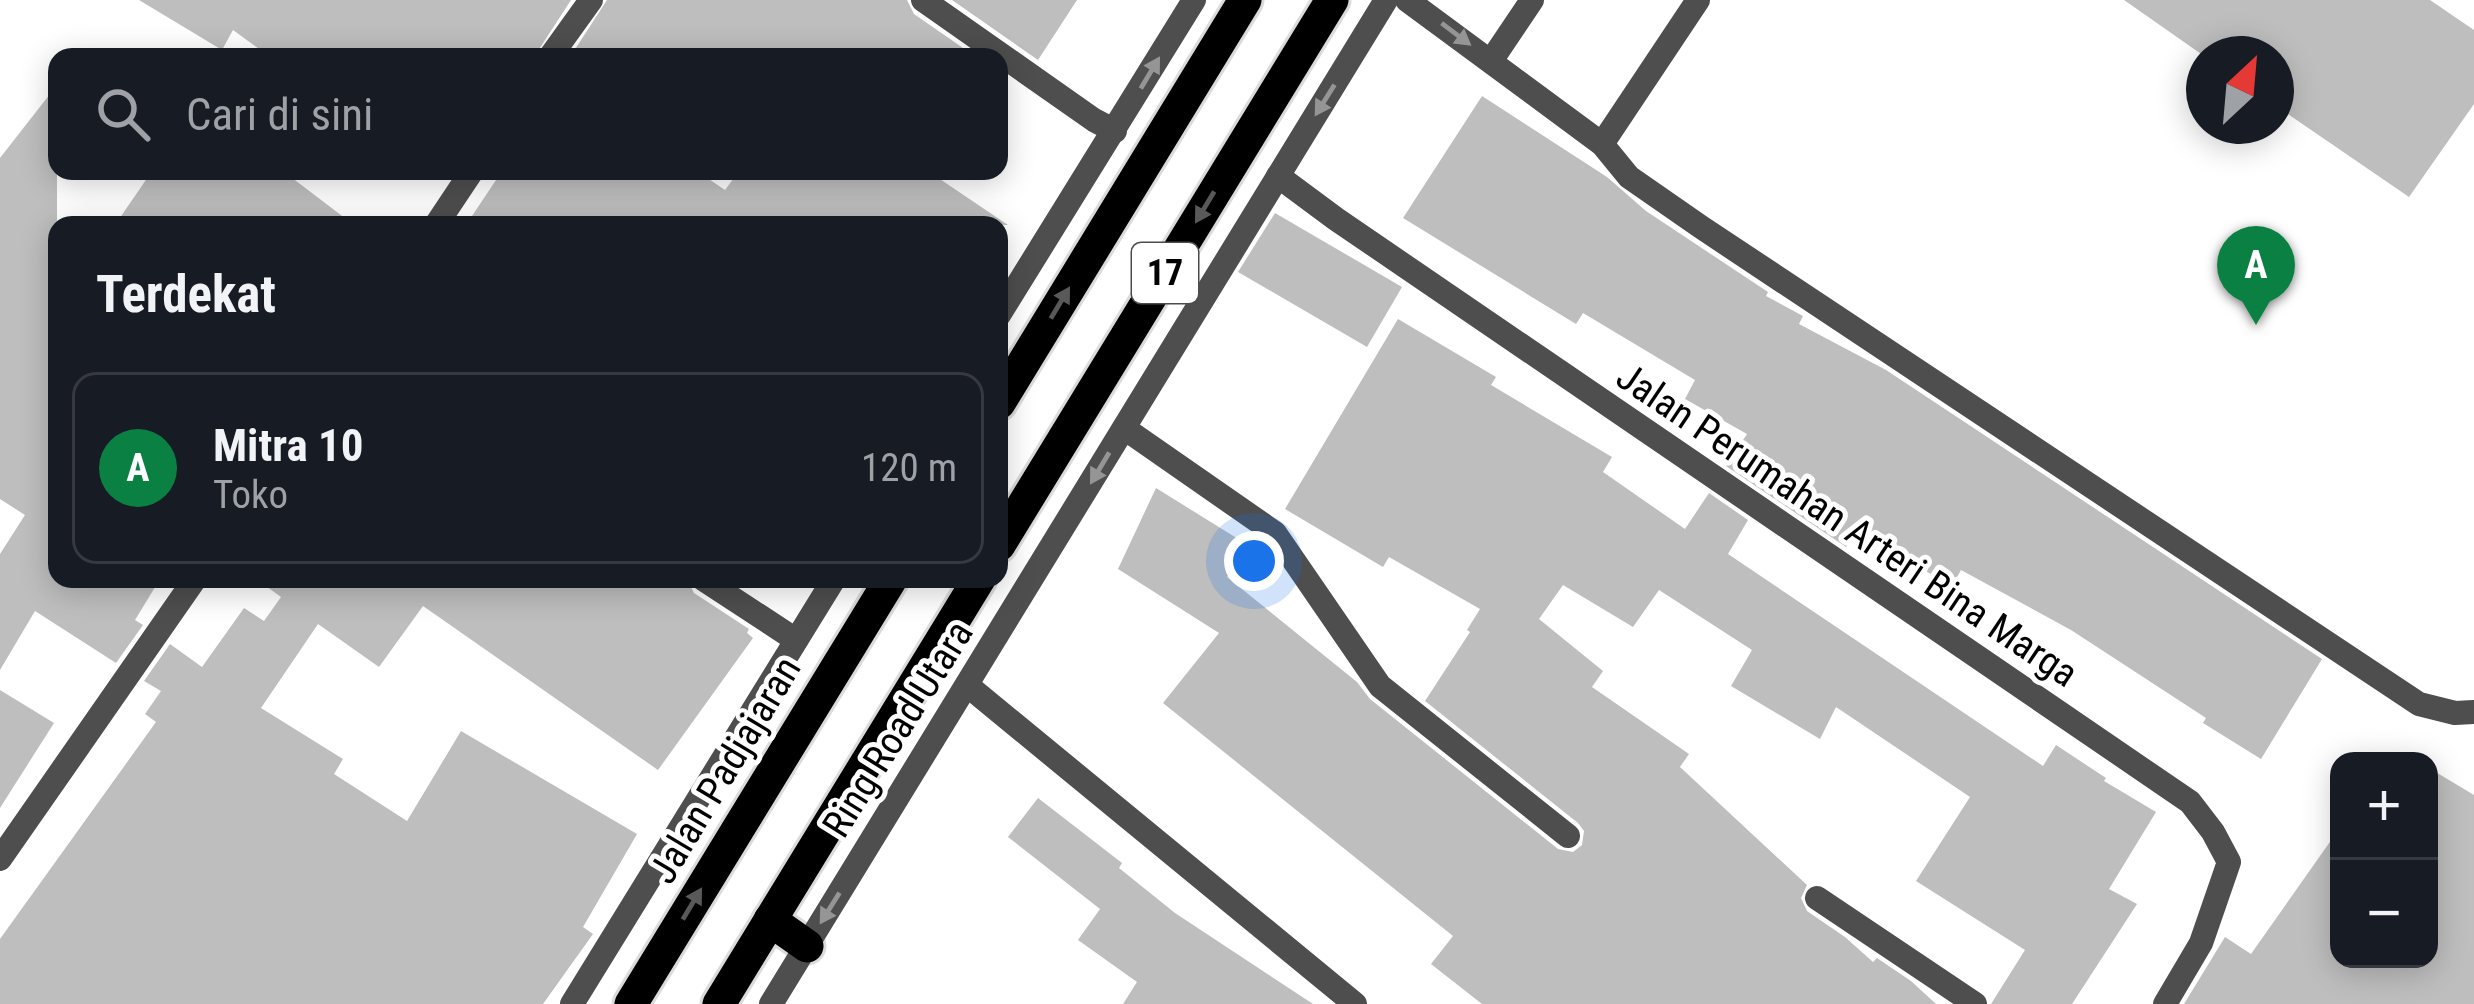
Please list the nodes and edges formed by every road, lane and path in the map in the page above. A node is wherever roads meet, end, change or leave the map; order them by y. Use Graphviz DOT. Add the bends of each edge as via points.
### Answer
graph roads {
  1 [pos="591,0"];
  2 [pos="923,0"];
  3 [pos="1194,0"];
  4 [pos="1245,0"];
  5 [pos="1332,0"];
  6 [pos="1386,0"];
  7 [pos="1407,0"];
  8 [pos="1532,0"];
  9 [pos="1698,0"];
  10 [pos="556,48"];
  11 [pos="991,48"];
  12 [pos="1008,60"];
  13 [pos="1491,61"];
  14 [pos="1115,131"];
  15 [pos="1602,144"];
  16 [pos="1278,176"];
  17 [pos="466,180"];
  18 [pos="442,216"];
  19 [pos="1008,301"];
  20 [pos="1008,388"];
  21 [pos="1124,428"];
  22 [pos="1008,530"];
  23 [pos="189,588"];
  24 [pos="717,588"];
  25 [pos="828,588"];
  26 [pos="885,588"];
  27 [pos="973,588"];
  28 [pos="796,640"];
  29 [pos="967,685"];
  30 [pos="2474,712"];
  31 [pos="1568,836"];
  32 [pos="0,860"];
  33 [pos="1817,898"];
  34 [pos="770,920"];
  35 [pos="806,946"];
  36 [pos="572,1004"];
  37 [pos="631,1004"];
  38 [pos="719,1004"];
  39 [pos="771,1004"];
  40 [pos="1355,1004"];
  41 [pos="1975,1004"];
  42 [pos="2165,1004"];
  1 -- 10 [label="street"];
  2 -- 11 [label="street"];
  14 -- 3 [label="street, one-way"];
  20 -- 4 [label="highway, 17, one-way"];
  5 -- 22 [label="highway, 17, one-way"];
  6 -- 16 [label="street, Ring Road Utara, one-way"];
  7 -- 13 [label="street, one-way"];
  8 -- 13 [label="street"];
  9 -- 15 [label="street"];
  12 -- 14 [label="street"];
  13 -- 15 [label="street"];
  14 -- 19 [label="street"];
  15 -- 30 [label="street" via="1629,177 1701,227 2419,704"];
  16 -- 21 [label="street, Ring Road Utara"];
  16 -- 42 [label="street, Jalan Perumahan Arteri Bina Marga" via="2190,802 2228,862 2201,943"];
  17 -- 18 [label="street"];
  21 -- 29 [label="street, Ring Road Utara, one-way"];
  21 -- 31 [label="street" via="1275,533 1380,686"];
  23 -- 32 [label="street"];
  24 -- 28 [label="street"];
  25 -- 28 [label="street"];
  37 -- 26 [label="highway, Jalan Padjajaran, one-way"];
  27 -- 34 [label="highway"];
  28 -- 36 [label="street"];
  29 -- 35 [label="street, Ring Road Utara, one-way"];
  29 -- 40 [label="street"];
  33 -- 41 [label="street"];
  34 -- 35 [label="highway"];
  34 -- 38 [label="highway"];
  35 -- 39 [label="street, Ring Road Utara"];
}
